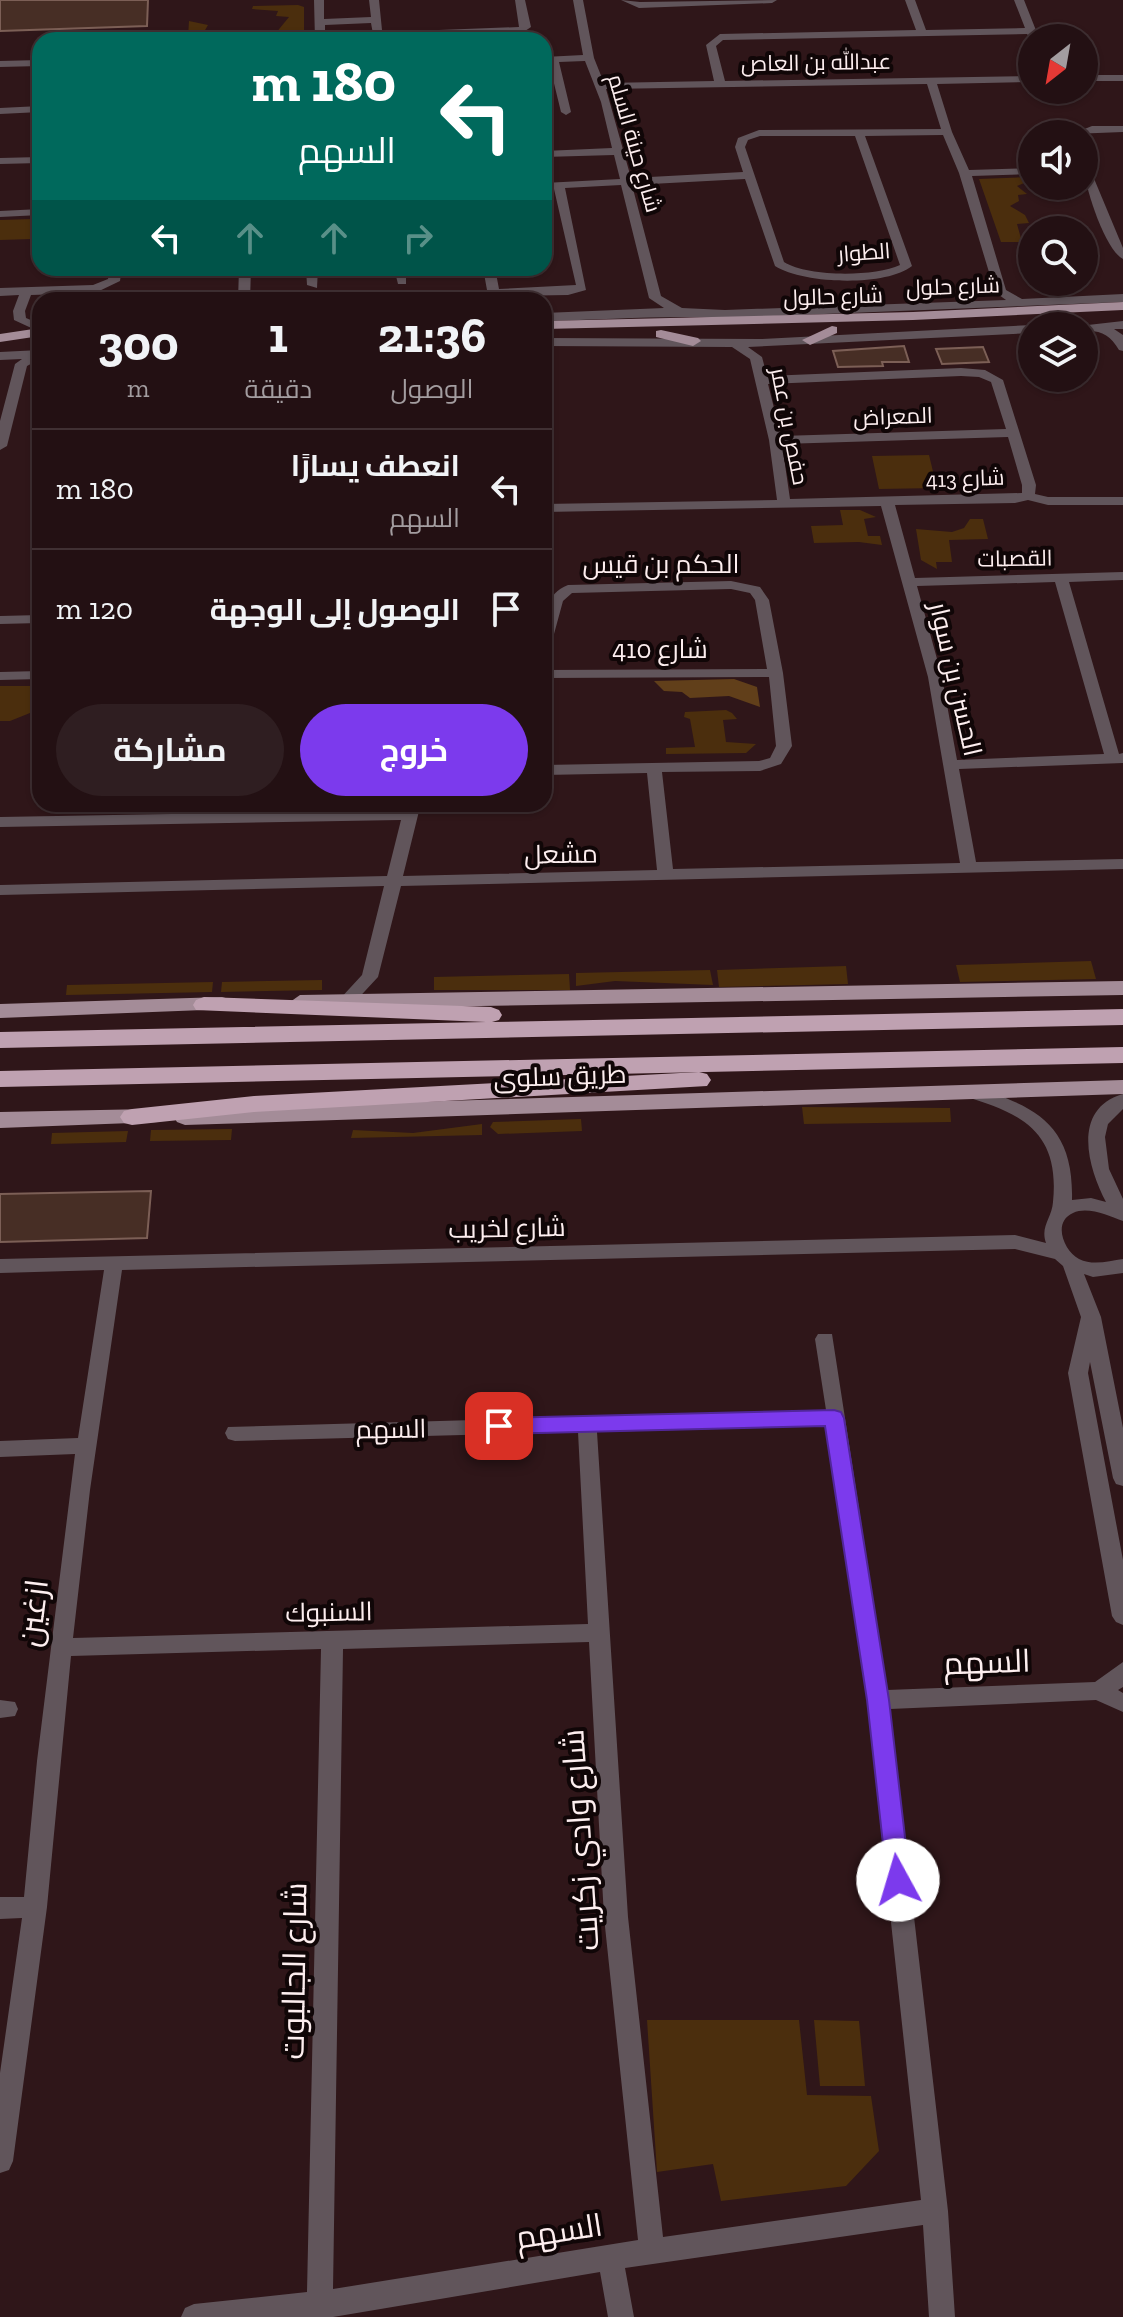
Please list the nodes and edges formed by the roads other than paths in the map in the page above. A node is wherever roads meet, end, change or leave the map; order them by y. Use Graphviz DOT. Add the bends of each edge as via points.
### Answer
graph roads {
  1 [pos="319,0"];
  2 [pos="374,0"];
  3 [pos="520,0"];
  4 [pos="578,0"];
  5 [pos="626,0"];
  6 [pos="772,0"];
  7 [pos="910,0"];
  8 [pos="1019,0"];
  9 [pos="376,20"];
  10 [pos="319,21"];
  11 [pos="1028,24"];
  12 [pos="320,32"];
  13 [pos="377,32"];
  14 [pos="486,32"];
  15 [pos="922,32"];
  16 [pos="1018,35"];
  17 [pos="589,58"];
  18 [pos="552,60"];
  19 [pos="32,63"];
  20 [pos="0,64"];
  21 [pos="552,69"];
  22 [pos="1098,78"];
  23 [pos="1123,78"];
  24 [pos="1018,79"];
  25 [pos="931,81"];
  26 [pos="720,83"];
  27 [pos="600,86"];
  28 [pos="32,109"];
  29 [pos="0,111"];
  30 [pos="566,112"];
  31 [pos="1098,129"];
  32 [pos="1123,129"];
  33 [pos="947,132"];
  34 [pos="859,133"];
  35 [pos="620,151"];
  36 [pos="552,154"];
  37 [pos="32,160"];
  38 [pos="0,161"];
  39 [pos="1018,171"];
  40 [pos="965,173"];
  41 [pos="749,175"];
  42 [pos="627,182"];
  43 [pos="552,185"];
  44 [pos="559,185"];
  45 [pos="1098,200"];
  46 [pos="32,212"];
  47 [pos="0,214"];
  48 [pos="1123,255"];
  49 [pos="115,276"];
  50 [pos="312,276"];
  51 [pos="313,285"];
  52 [pos="0,292"];
  53 [pos="26,292"];
  54 [pos="534,292"];
  55 [pos="1001,292"];
  56 [pos="655,298"];
  57 [pos="1123,298"];
  58 [pos="1023,303"];
  59 [pos="992,305"];
  60 [pos="1123,306"];
  61 [pos="877,309"];
  62 [pos="679,311"];
  63 [pos="642,312"];
  64 [pos="913,316"];
  65 [pos="552,317"];
  66 [pos="552,325"];
  67 [pos="32,326"];
  68 [pos="1098,328"];
  69 [pos="0,330"];
  70 [pos="32,330"];
  71 [pos="832,330"];
  72 [pos="1018,330"];
  73 [pos="32,332"];
  74 [pos="1122,332"];
  75 [pos="661,334"];
  76 [pos="0,338"];
  77 [pos="810,340"];
  78 [pos="552,341"];
  79 [pos="552,341"];
  80 [pos="693,341"];
  81 [pos="767,342"];
  82 [pos="733,343"];
  83 [pos="32,352"];
  84 [pos="1,354"];
  85 [pos="32,357"];
  86 [pos="756,357"];
  87 [pos="21,364"];
  88 [pos="762,380"];
  89 [pos="7,394"];
  90 [pos="1012,433"];
  91 [pos="775,440"];
  92 [pos="0,446"];
  93 [pos="1028,496"];
  94 [pos="1123,501"];
  95 [pos="887,502"];
  96 [pos="784,503"];
  97 [pos="552,508"];
  98 [pos="1123,576"];
  99 [pos="1061,579"];
  100 [pos="908,582"];
  101 [pos="552,615"];
  102 [pos="32,619"];
  103 [pos="0,620"];
  104 [pos="776,673"];
  105 [pos="552,674"];
  106 [pos="32,675"];
  107 [pos="0,676"];
  108 [pos="1118,758"];
  109 [pos="952,765"];
  110 [pos="552,770"];
  111 [pos="654,770"];
  112 [pos="112,812"];
  113 [pos="411,812"];
  114 [pos="0,822"];
  115 [pos="1123,864"];
  116 [pos="969,868"];
  117 [pos="666,876"];
  118 [pos="394,882"];
  119 [pos="0,890"];
  120 [pos="370,977"];
  121 [pos="1123,988"];
  122 [pos="392,1000"];
  123 [pos="346,1001"];
  124 [pos="204,1005"];
  125 [pos="0,1011"];
  126 [pos="1123,1017"];
  127 [pos="725,1025"];
  128 [pos="0,1040"];
  129 [pos="1123,1055"];
  130 [pos="865,1061"];
  131 [pos="0,1079"];
  132 [pos="1123,1087"];
  133 [pos="969,1092"];
  134 [pos="1123,1100"];
  135 [pos="132,1117"];
  136 [pos="0,1120"];
  137 [pos="1123,1214"];
  138 [pos="1057,1216"];
  139 [pos="1015,1242"];
  140 [pos="1065,1258"];
  141 [pos="114,1264"];
  142 [pos="0,1266"];
  143 [pos="1123,1266"];
  144 [pos="1091,1317"];
  145 [pos="825,1339"];
  146 [pos="834,1418"];
  147 [pos="587,1424"];
  148 [pos="235,1433"];
  149 [pos="86,1446"];
  150 [pos="0,1449"];
  151 [pos="1123,1478"];
  152 [pos="1123,1616"];
  153 [pos="599,1633"];
  154 [pos="332,1640"];
  155 [pos="61,1647"];
  156 [pos="1123,1671"];
  157 [pos="1098,1691"];
  158 [pos="878,1700"];
  159 [pos="1123,1703"];
  160 [pos="35,1907"];
  161 [pos="0,1908"];
  162 [pos="0,2161"];
  163 [pos="935,2211"];
  164 [pos="652,2251"];
  165 [pos="610,2257"];
  166 [pos="320,2311"];
  167 [pos="194,2317"];
  168 [pos="621,2317"];
  169 [pos="942,2317"];
  1 -- 10 [label="street"];
  2 -- 9 [label="street"];
  3 -- 14 [label="street" via="526,27"];
  4 -- 17 [label="street, شارع حينة السلم"];
  5 -- 6 [label="street" via="639,5"];
  7 -- 15 [label="street"];
  8 -- 11 [label="street"];
  9 -- 10 [label="street"];
  9 -- 13 [label="street"];
  10 -- 12 [label="street"];
  15 -- 16 [label="street"];
  15 -- 26 [label="street" via="720,37 711,45"];
  17 -- 18 [label="street"];
  17 -- 27 [label="street, شارع حينة السلم"];
  19 -- 20 [label="street"];
  21 -- 30 [label="street"];
  22 -- 23 [label="street"];
  24 -- 25 [label="street, عبدالله بن العاص"];
  25 -- 26 [label="street, عبدالله بن العاص"];
  25 -- 33 [label="street"];
  26 -- 27 [label="street, عبدالله بن العاص"];
  27 -- 35 [label="street, شارع حينة السلم"];
  28 -- 29 [label="street"];
  31 -- 32 [label="street"];
  33 -- 34 [label="street, الطوار"];
  33 -- 40 [label="street"];
  34 -- 41 [label="street, الطوار" via="749,135 739,142"];
  34 -- 41 [label="street, الطوار" via="906,262 902,270 806,275 782,269"];
  35 -- 36 [label="street"];
  35 -- 42 [label="street, شارع حينة السلم"];
  37 -- 38 [label="street"];
  39 -- 40 [label="street"];
  40 -- 55 [label="street"];
  41 -- 42 [label="street"];
  42 -- 44 [label="street"];
  42 -- 56 [label="street, شارع حينة السلم"];
  43 -- 44 [label="street"];
  44 -- 54 [label="street" via="582,287"];
  45 -- 48 [label="street"];
  46 -- 47 [label="street"];
  49 -- 53 [label="street" via="99,289"];
  50 -- 51 [label="street"];
  52 -- 53 [label="street"];
  53 -- 67 [label="street" via="20,320"];
  55 -- 58 [label="street"];
  55 -- 59 [label="street"];
  56 -- 62 [label="street"];
  56 -- 63 [label="street"];
  57 -- 58 [label="street, شارع حلول"];
  58 -- 59 [label="street, شارع حلول"];
  59 -- 61 [label="street, شارع حلول"];
  60 -- 64 [label="main road, شارع حالول"];
  61 -- 62 [label="street, شارع حلول"];
  61 -- 64 [label="main road"];
  62 -- 63 [label="street, شارع حلول"];
  63 -- 65 [label="street, شارع حلول"];
  64 -- 66 [label="main road, شارع حالول"];
  68 -- 74 [label="street"];
  69 -- 70 [label="main road"];
  71 -- 74 [label="main road, شارع حالول"];
  71 -- 75 [label="main road, شارع حالول"];
  71 -- 77 [label="main road"];
  72 -- 77 [label="street, شارع حلول"];
  73 -- 76 [label="main road"];
  75 -- 78 [label="main road, شارع حالول"];
  75 -- 80 [label="main road"];
  77 -- 81 [label="street, شارع حلول"];
  79 -- 80 [label="street, شارع حلول"];
  80 -- 82 [label="street, شارع حلول"];
  81 -- 82 [label="street, شارع حلول"];
  81 -- 86 [label="street, حفص بن عمر"];
  82 -- 86 [label="street, حفص بن عمر"];
  83 -- 84 [label="main road"];
  84 -- 87 [label="street"];
  85 -- 87 [label="street"];
  86 -- 88 [label="street, حفص بن عمر"];
  87 -- 89 [label="street"];
  88 -- 90 [label="street, شارع 413" via="981,373 997,380"];
  88 -- 91 [label="street, حفص بن عمر"];
  89 -- 92 [label="street"];
  90 -- 91 [label="street, المعراض"];
  90 -- 93 [label="street, شارع 413"];
  91 -- 96 [label="street, حفص بن عمر"];
  93 -- 94 [label="street"];
  93 -- 95 [label="street, شارع 413"];
  95 -- 96 [label="street, شارع 413"];
  95 -- 100 [label="street, الحسن بن سوار"];
  96 -- 97 [label="street, شارع 413"];
  98 -- 99 [label="street, القصبات"];
  99 -- 100 [label="street, القصبات"];
  99 -- 108 [label="street"];
  100 -- 109 [label="street, الحسن بن سوار" via="935,677"];
  101 -- 104 [label="street, الحكم بن قيس" via="556,600 568,589 741,585 760,594"];
  102 -- 103 [label="street"];
  104 -- 105 [label="street, شارع 410"];
  104 -- 111 [label="street, الحكم بن قيس" via="784,746 776,761"];
  106 -- 107 [label="street"];
  108 -- 109 [label="street"];
  109 -- 116 [label="street, الحسن بن سوار"];
  110 -- 111 [label="street, الحكم بن قيس"];
  111 -- 117 [label="street"];
  112 -- 114 [label="street"];
  113 -- 118 [label="street"];
  115 -- 116 [label="street, مشعل"];
  116 -- 117 [label="street, مشعل"];
  117 -- 118 [label="street, مشعل"];
  118 -- 119 [label="street, مشعل"];
  118 -- 120 [label="street"];
  120 -- 122 [label="street"];
  120 -- 123 [label="street"];
  121 -- 122 [label="main road"];
  122 -- 123 [label="main road"];
  123 -- 124 [label="main road"];
  124 -- 125 [label="main road"];
  124 -- 127 [label="highway"];
  126 -- 127 [label="highway, طريق سلوى"];
  127 -- 128 [label="highway, طريق سلوى"];
  129 -- 130 [label="highway, طريق سلوى"];
  130 -- 131 [label="highway, طريق سلوى"];
  130 -- 135 [label="highway" via="698,1080 254,1104"];
  132 -- 133 [label="main road, طريق سلوى"];
  133 -- 135 [label="main road, طريق سلوى"];
  133 -- 138 [label="street" via="1021,1110 1055,1141 1064,1196"];
  134 -- 137 [label="street" via="1098,1120 1094,1144 1111,1197"];
  135 -- 136 [label="main road, طريق سلوى"];
  137 -- 138 [label="street" via="1090,1204"];
  138 -- 139 [label="street, شارع لخريب"];
  138 -- 140 [label="street" via="1050,1238"];
  139 -- 140 [label="street, شارع لخريب"];
  139 -- 141 [label="street, شارع لخريب"];
  140 -- 143 [label="street, شارع لخريب" via="1091,1269"];
  140 -- 144 [label="street"];
  141 -- 142 [label="street, شارع لخريب"];
  141 -- 149 [label="street, ازغين"];
  144 -- 151 [label="street"];
  144 -- 152 [label="street" via="1078,1373"];
  145 -- 146 [label="street"];
  146 -- 147 [label="street, السهم"];
  146 -- 158 [label="street"];
  147 -- 148 [label="street, السهم"];
  147 -- 153 [label="street, شارع وادي زكريت"];
  149 -- 150 [label="street"];
  149 -- 155 [label="street, ازغين"];
  153 -- 154 [label="street, السنبوك"];
  153 -- 164 [label="street, شارع وادي زكريت" via="616,1917"];
  154 -- 155 [label="street, السنبوك"];
  154 -- 166 [label="street, شارع الجالبوت"];
  155 -- 160 [label="street, ازغين"];
  156 -- 157 [label="street"];
  157 -- 158 [label="street, السهم"];
  157 -- 159 [label="street, السهم"];
  158 -- 163 [label="street"];
  160 -- 161 [label="street"];
  160 -- 162 [label="street, ازغين"];
  163 -- 164 [label="street, السهم"];
  163 -- 169 [label="street"];
  164 -- 165 [label="street, السهم"];
  165 -- 166 [label="street, السهم"];
  165 -- 168 [label="street"];
  166 -- 167 [label="street, السهم"];
}
